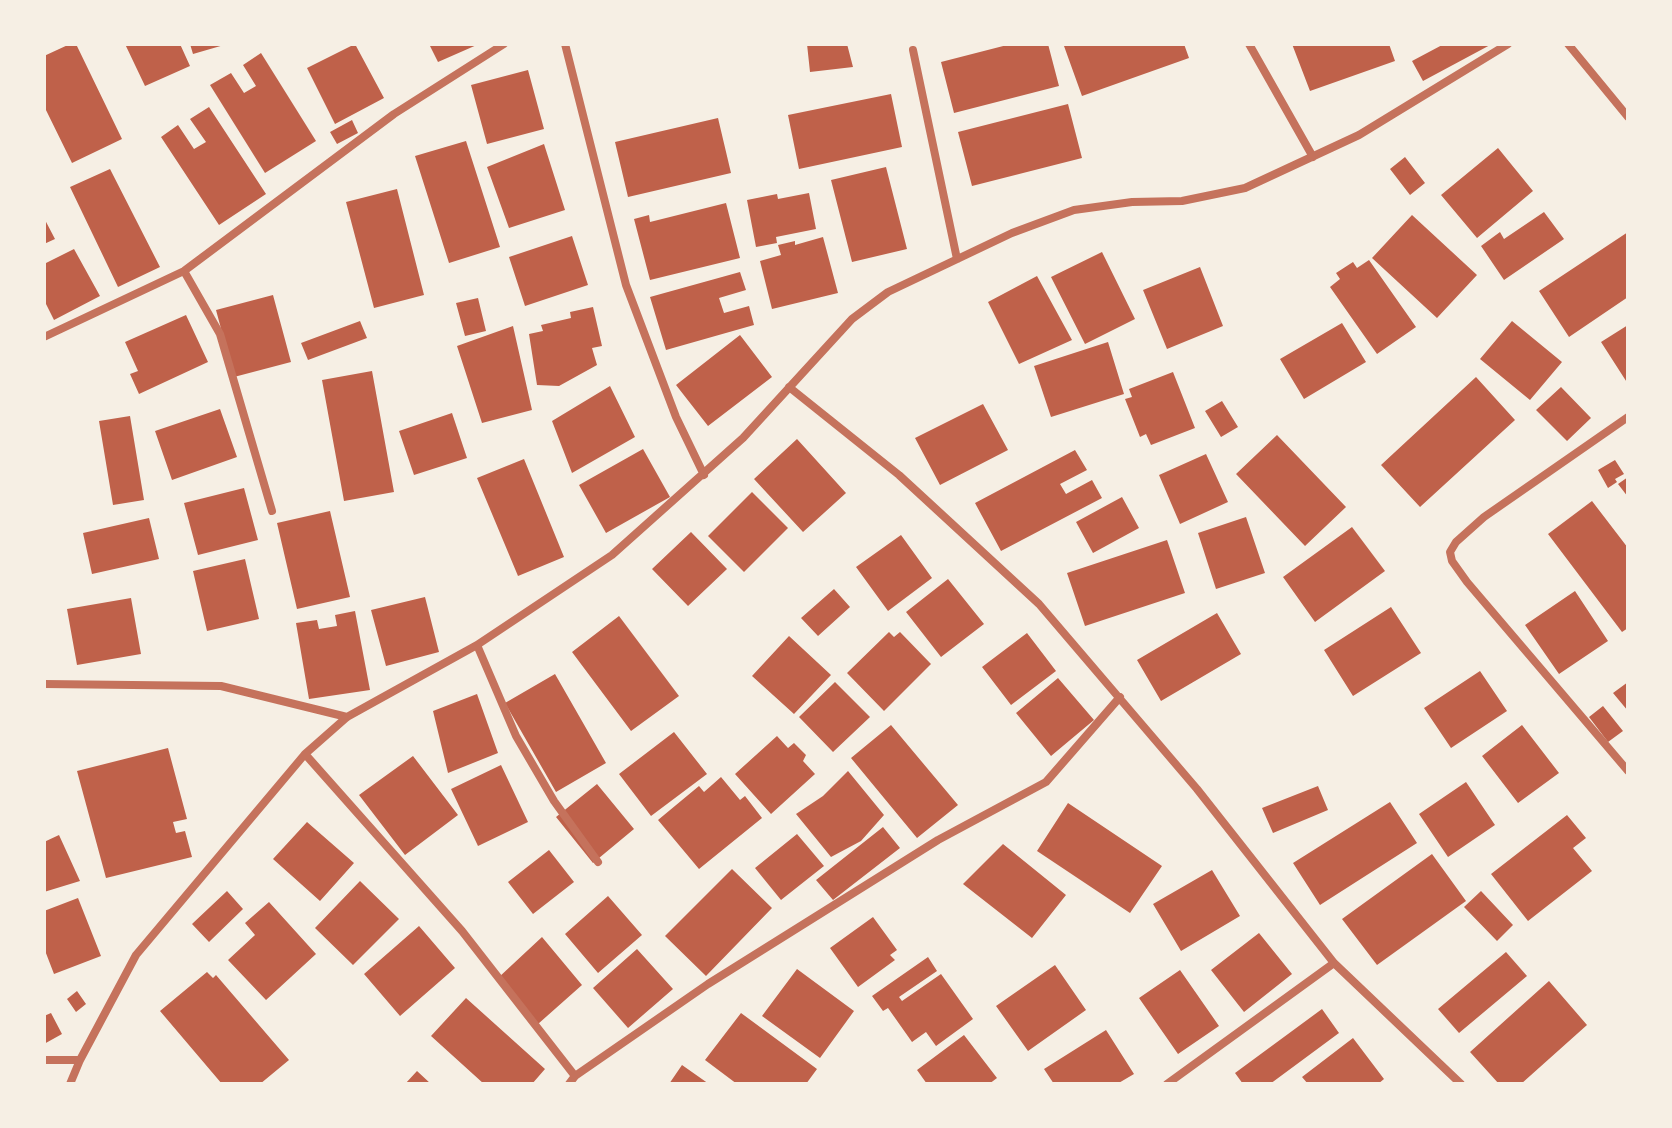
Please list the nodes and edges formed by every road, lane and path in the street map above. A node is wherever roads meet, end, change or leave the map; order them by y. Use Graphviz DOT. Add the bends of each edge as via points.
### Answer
graph roads {
  1 [pos="504,44"];
  2 [pos="565,44"];
  3 [pos="1249,44"];
  4 [pos="1508,44"];
  5 [pos="1568,44"];
  6 [pos="913,50"];
  7 [pos="1628,117"];
  8 [pos="1313,157"];
  9 [pos="957,259"];
  10 [pos="184,271"];
  11 [pos="44,337"];
  12 [pos="789,387"];
  13 [pos="1628,417"];
  14 [pos="704,475"];
  15 [pos="272,511"];
  16 [pos="477,645"];
  17 [pos="44,684"];
  18 [pos="1120,697"];
  19 [pos="347,717"];
  20 [pos="305,754"];
  21 [pos="1628,771"];
  22 [pos="598,862"];
  23 [pos="1334,963"];
  24 [pos="44,1060"];
  25 [pos="80,1060"];
  26 [pos="575,1076"];
  27 [pos="70,1084"];
  28 [pos="569,1084"];
  29 [pos="1167,1084"];
  30 [pos="1461,1084"];
  1 -- 10 [label="street" via="394,114"];
  2 -- 14 [label="street" via="626,285"];
  3 -- 8 [label="street"];
  4 -- 8 [label="street" via="1359,135"];
  5 -- 7 [label="street"];
  6 -- 9 [label="street"];
  8 -- 9 [label="street" via="1245,188 1182,201 1074,210"];
  9 -- 12 [label="street" via="888,292 852,319"];
  10 -- 11 [label="street"];
  10 -- 15 [label="street" via="220,334"];
  12 -- 14 [label="street"];
  12 -- 18 [label="street" via="899,475 1039,604"];
  13 -- 21 [label="street" via="1484,517 1450,552 1467,582"];
  14 -- 16 [label="street" via="612,555"];
  16 -- 19 [label="street"];
  16 -- 22 [label="street" via="516,736"];
  17 -- 19 [label="street" via="221,686"];
  18 -- 23 [label="street"];
  18 -- 26 [label="street" via="1046,782 938,840 708,984"];
  19 -- 20 [label="street"];
  20 -- 25 [label="street" via="136,955"];
  20 -- 26 [label="street" via="462,931"];
  23 -- 29 [label="street"];
  23 -- 30 [label="street"];
  24 -- 25 [label="street"];
  25 -- 27 [label="street"];
  26 -- 28 [label="street"];
}
